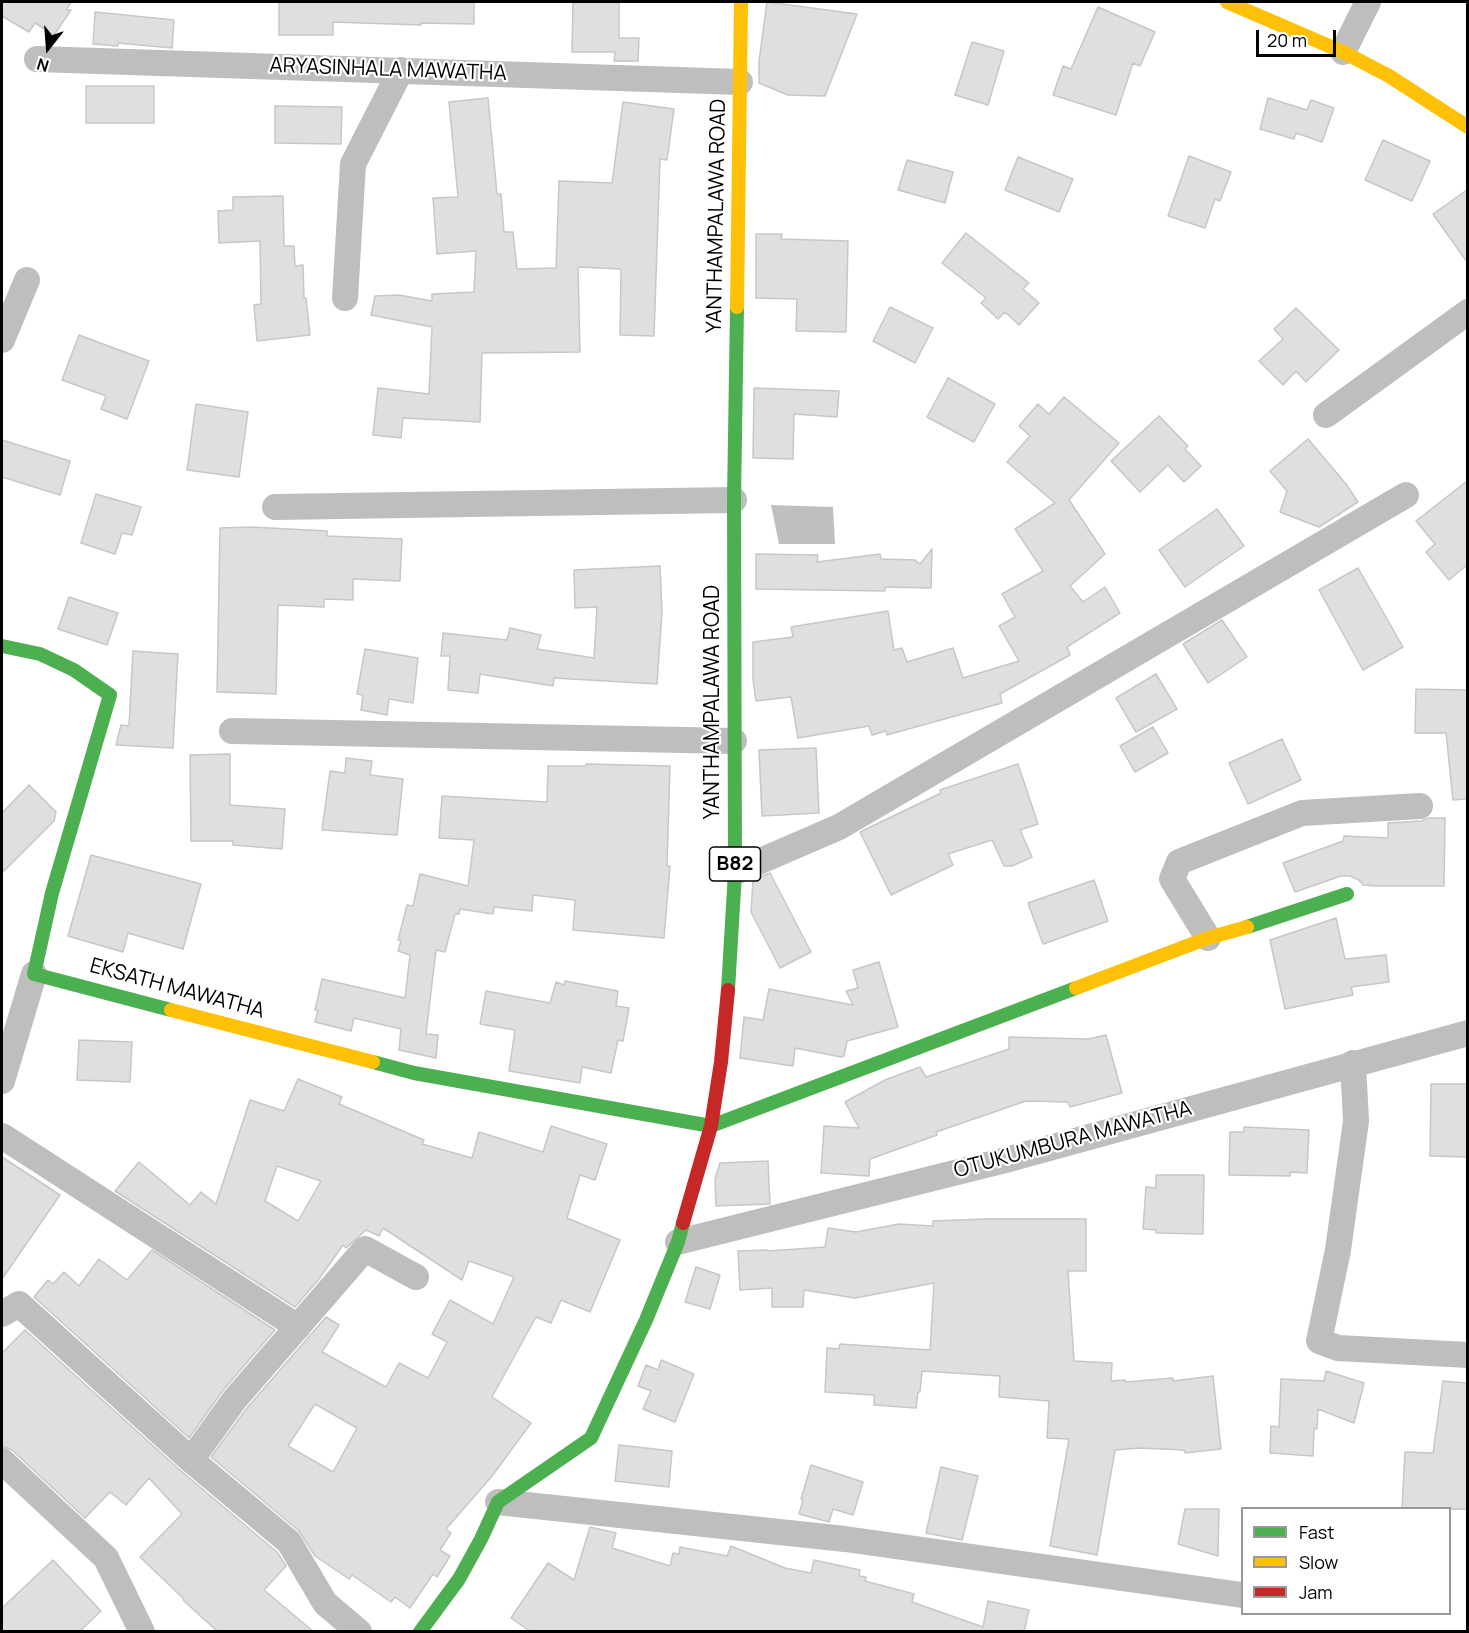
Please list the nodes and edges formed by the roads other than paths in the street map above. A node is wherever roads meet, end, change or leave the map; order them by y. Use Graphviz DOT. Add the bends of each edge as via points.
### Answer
graph roads {
  1 [pos="741,2"];
  2 [pos="1227,2"];
  3 [pos="1368,2"];
  4 [pos="1343,52"];
  5 [pos="37,59"];
  6 [pos="402,70"];
  7 [pos="740,82"];
  8 [pos="1467,127"];
  9 [pos="27,280"];
  10 [pos="345,298"];
  11 [pos="1467,312"];
  12 [pos="2,340"];
  13 [pos="1326,415"];
  14 [pos="1406,495"];
  15 [pos="734,500"];
  16 [pos="275,507"];
  17 [pos="2,646"];
  18 [pos="232,731"];
  19 [pos="734,741"];
  20 [pos="1420,806"];
  21 [pos="735,872"];
  22 [pos="1347,894"];
  23 [pos="1209,938"];
  24 [pos="34,974"];
  25 [pos="1467,1033"];
  26 [pos="1353,1063"];
  27 [pos="2,1081"];
  28 [pos="711,1126"];
  29 [pos="2,1136"];
  30 [pos="678,1242"];
  31 [pos="416,1276"];
  32 [pos="2,1314"];
  33 [pos="298,1327"];
  34 [pos="1467,1355"];
  35 [pos="191,1460"];
  36 [pos="2,1461"];
  37 [pos="498,1502"];
  38 [pos="1241,1595"];
  39 [pos="429,1629"];
  40 [pos="142,1632"];
  41 [pos="359,1632"];
  1 -- 7 [label="street, YANTHAMPALAWA ROAD / B82"];
  2 -- 4 [label="street"];
  3 -- 4 [label="street"];
  4 -- 8 [label="street" via="1389,76"];
  5 -- 6 [label="street, ARYASINHALA MAWATHA"];
  6 -- 7 [label="street, ARYASINHALA MAWATHA"];
  6 -- 10 [label="street" via="353,164"];
  7 -- 15 [label="street, YANTHAMPALAWA ROAD / B82"];
  9 -- 12 [label="street"];
  11 -- 13 [label="street"];
  14 -- 21 [label="street" via="839,826"];
  15 -- 16 [label="street"];
  15 -- 19 [label="street, YANTHAMPALAWA ROAD / B82"];
  17 -- 24 [label="street" via="40,654 74,670 110,695 52,893"];
  18 -- 19 [label="street"];
  19 -- 21 [label="street, YANTHAMPALAWA ROAD / B82"];
  20 -- 23 [label="street" via="1302,813 1179,862 1172,879"];
  21 -- 28 [label="street, YANTHAMPALAWA ROAD / B82" via="728,989"];
  22 -- 23 [label="street"];
  23 -- 28 [label="street"];
  24 -- 27 [label="street"];
  24 -- 28 [label="street, EKSATH MAWATHA" via="414,1073"];
  25 -- 26 [label="street, OTUKUMBURA MAWATHA"];
  26 -- 30 [label="street, OTUKUMBURA MAWATHA" via="1002,1161"];
  26 -- 34 [label="street" via="1356,1121 1338,1250 1319,1341 1338,1348"];
  28 -- 30 [label="street, YANTHAMPALAWA ROAD / B82"];
  29 -- 33 [label="street"];
  30 -- 37 [label="street, YANTHAMPALAWA ROAD / B82" via="591,1438"];
  31 -- 33 [label="street" via="365,1249"];
  32 -- 35 [label="street" via="19,1304"];
  33 -- 35 [label="street" via="235,1399"];
  35 -- 41 [label="street" via="290,1542 325,1603"];
  36 -- 40 [label="street" via="106,1558"];
  37 -- 38 [label="street" via="844,1539"];
  37 -- 39 [label="street" via="482,1539"];
}
